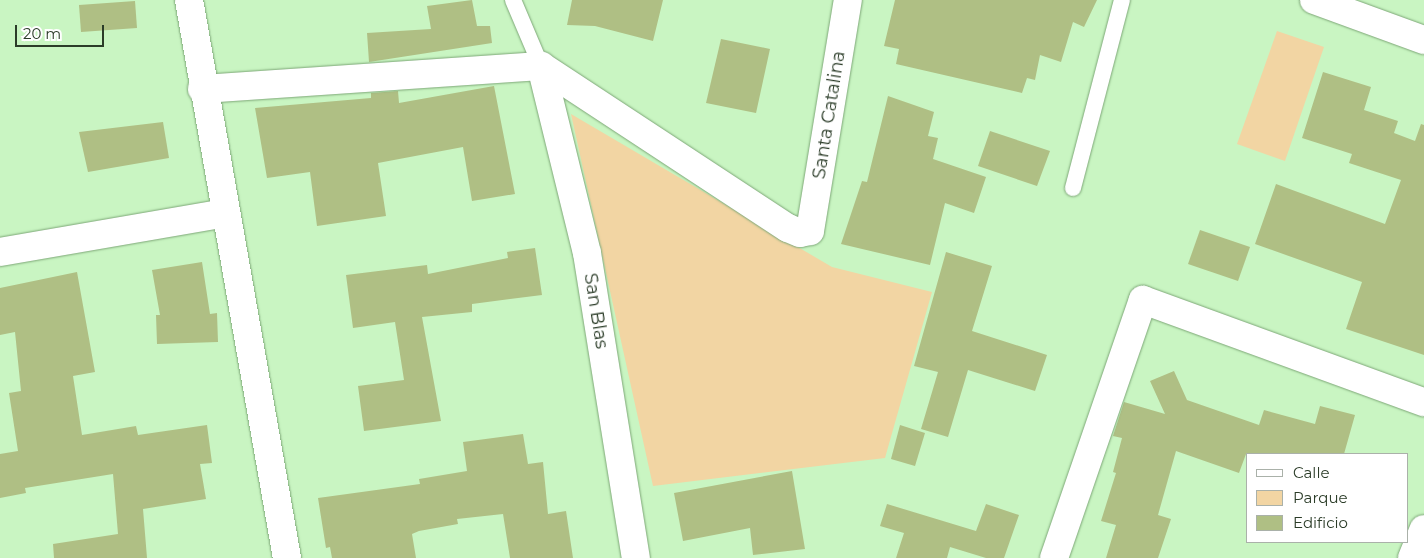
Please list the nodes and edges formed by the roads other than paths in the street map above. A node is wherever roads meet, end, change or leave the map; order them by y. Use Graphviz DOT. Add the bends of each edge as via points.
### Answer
graph roads {
  1 [pos="189,0"];
  2 [pos="513,0"];
  3 [pos="848,0"];
  4 [pos="1122,0"];
  5 [pos="1314,0"];
  6 [pos="1424,40"];
  7 [pos="542,66"];
  8 [pos="202,89"];
  9 [pos="1073,188"];
  10 [pos="226,213"];
  11 [pos="0,252"];
  12 [pos="1424,402"];
  13 [pos="1424,529"];
  14 [pos="287,558"];
  15 [pos="636,558"];
  16 [pos="1054,558"];
  17 [pos="1412,558"];
  1 -- 8 [label="street"];
  2 -- 7 [label="lane"];
  3 -- 7 [label="street, Santa Catalina" via="810,230 788,228"];
  4 -- 9 [label="lane"];
  5 -- 6 [label="street"];
  7 -- 8 [label="street"];
  7 -- 15 [label="street, San Blas" via="587,254"];
  8 -- 10 [label="street"];
  10 -- 11 [label="street"];
  10 -- 14 [label="street"];
  12 -- 16 [label="street" via="1143,300"];
  13 -- 17 [label="street"];
}
